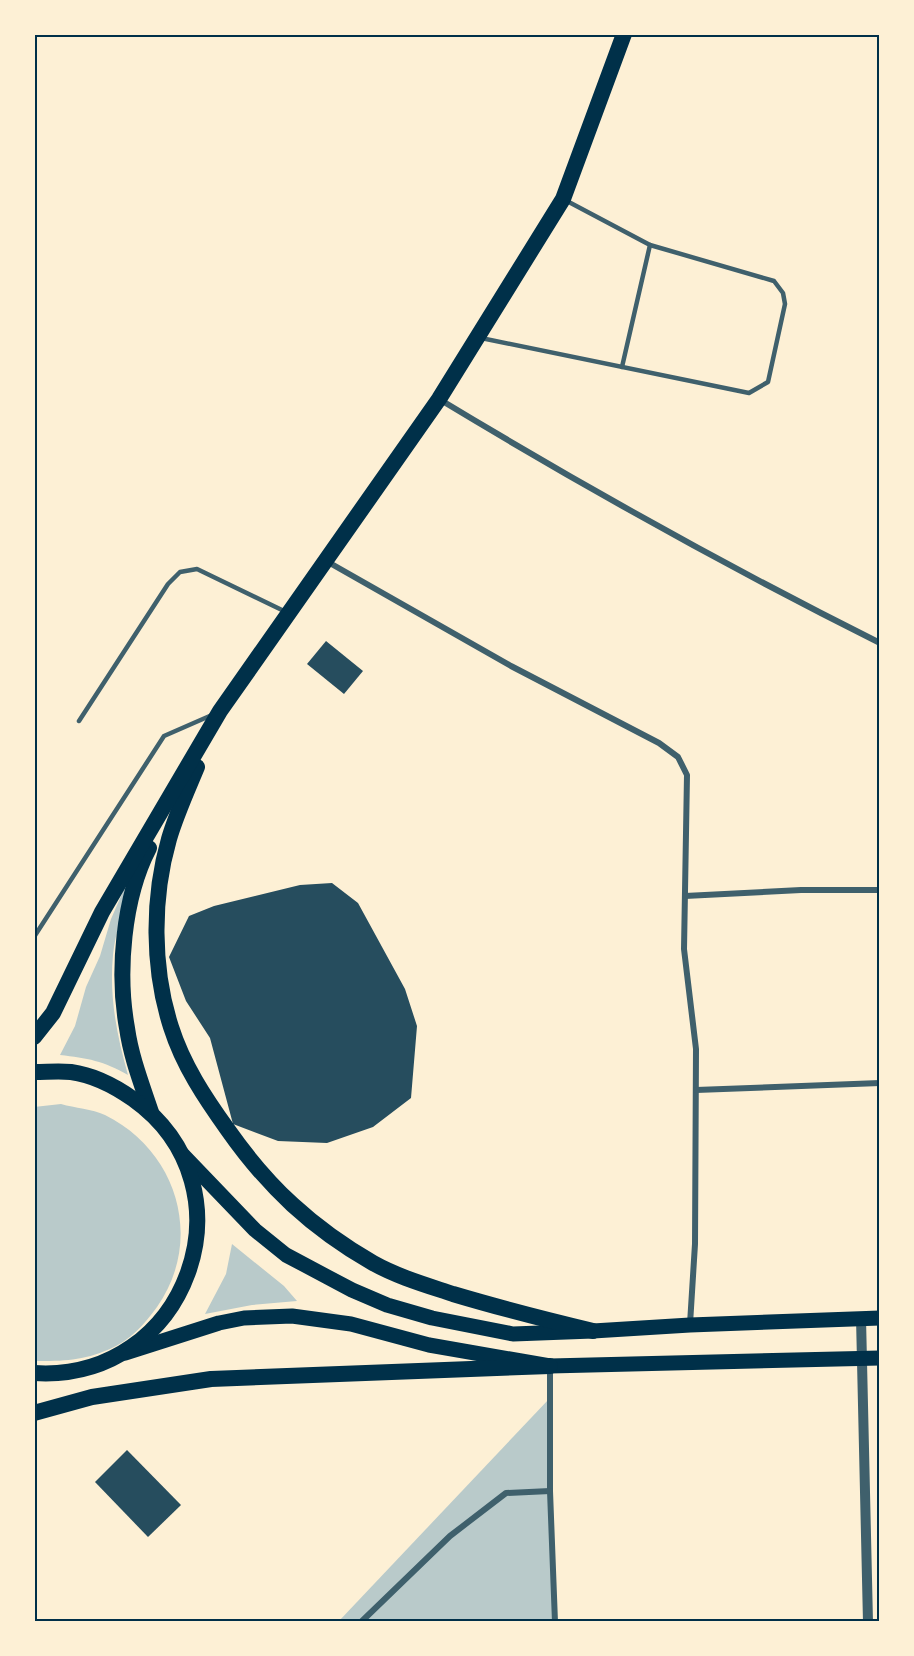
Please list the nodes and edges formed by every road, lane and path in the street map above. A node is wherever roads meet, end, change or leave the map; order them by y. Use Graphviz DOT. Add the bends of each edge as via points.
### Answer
graph roads {
  1 [pos="624,34"];
  2 [pos="563,199"];
  3 [pos="650,246"];
  4 [pos="478,337"];
  5 [pos="622,367"];
  6 [pos="439,399"];
  7 [pos="326,561"];
  8 [pos="289,614"];
  9 [pos="879,643"];
  10 [pos="220,711"];
  11 [pos="80,721"];
  12 [pos="879,890"];
  13 [pos="684,896"];
  14 [pos="34,937"];
  15 [pos="34,1037"];
  16 [pos="34,1072"];
  17 [pos="879,1083"];
  18 [pos="696,1090"];
  19 [pos="151,1112"];
  20 [pos="182,1154"];
  21 [pos="861,1318"];
  22 [pos="879,1318"];
  23 [pos="690,1325"];
  24 [pos="593,1331"];
  25 [pos="122,1354"];
  26 [pos="862,1358"];
  27 [pos="879,1358"];
  28 [pos="550,1366"];
  29 [pos="34,1373"];
  30 [pos="34,1413"];
  31 [pos="550,1491"];
  32 [pos="361,1622"];
  33 [pos="555,1622"];
  34 [pos="868,1622"];
  1 -- 2 [label="highway"];
  2 -- 3 [label="lane"];
  2 -- 4 [label="highway"];
  3 -- 5 [label="lane"];
  3 -- 5 [label="lane" via="774,281 783,293 784,304 768,382 749,393"];
  4 -- 5 [label="lane"];
  4 -- 6 [label="highway"];
  6 -- 7 [label="highway"];
  6 -- 9 [label="street" via="755,581"];
  7 -- 8 [label="highway"];
  7 -- 13 [label="street" via="678,757 687,775"];
  8 -- 10 [label="highway"];
  8 -- 11 [label="lane" via="196,569 180,572 168,584"];
  10 -- 14 [label="lane" via="164,736"];
  10 -- 15 [label="highway" via="102,912 53,1013"];
  10 -- 19 [label="highway" via="146,854 124,934 126,1028"];
  10 -- 24 [label="highway" via="169,838 157,912 161,983 171,1027 194,1079 246,1155 281,1196 323,1231 373,1263 469,1299"];
  12 -- 13 [label="street"];
  13 -- 18 [label="street" via="684,949 696,1049"];
  16 -- 19 [label="highway" via="73,1072 115,1086"];
  17 -- 18 [label="street"];
  18 -- 23 [label="street"];
  19 -- 20 [label="highway"];
  20 -- 24 [label="main road" via="266,1240 307,1268 352,1290 432,1318 513,1334"];
  20 -- 25 [label="highway" via="195,1190 198,1229 191,1266 176,1301 152,1331"];
  21 -- 22 [label="main road"];
  21 -- 23 [label="main road"];
  21 -- 26 [label="street"];
  23 -- 24 [label="main road"];
  25 -- 28 [label="main road" via="219,1323 292,1316 351,1324 429,1345"];
  25 -- 29 [label="highway" via="89,1368"];
  26 -- 27 [label="main road"];
  26 -- 28 [label="main road"];
  26 -- 34 [label="street"];
  28 -- 30 [label="highway" via="211,1378 92,1397"];
  28 -- 31 [label="street"];
  31 -- 32 [label="street" via="506,1493 450,1536"];
  31 -- 33 [label="street"];
}
